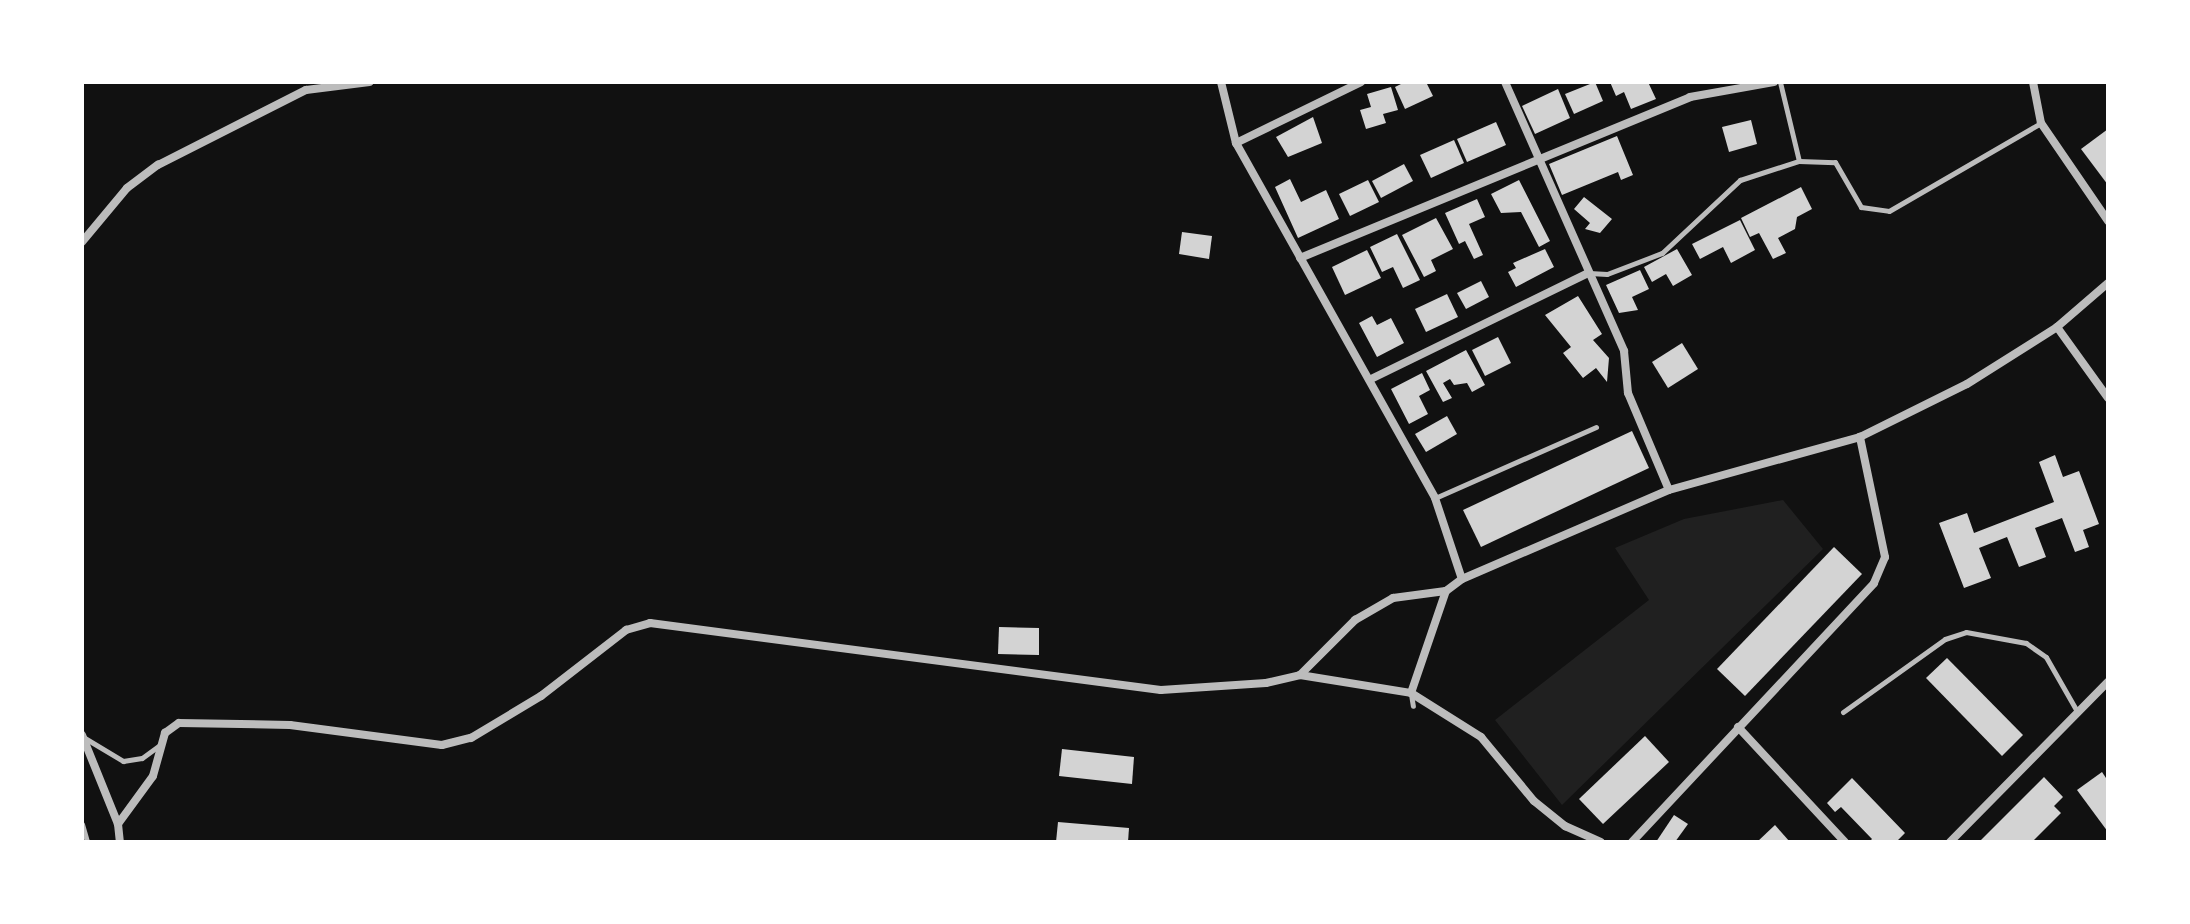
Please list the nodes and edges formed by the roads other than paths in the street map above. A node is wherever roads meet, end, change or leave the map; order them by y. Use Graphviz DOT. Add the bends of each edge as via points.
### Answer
graph roads {
  1 [pos="370,82"];
  2 [pos="1221,82"];
  3 [pos="1361,82"];
  4 [pos="1505,82"];
  5 [pos="1774,82"];
  6 [pos="1780,82"];
  7 [pos="2033,82"];
  8 [pos="2041,123"];
  9 [pos="1236,143"];
  10 [pos="1539,155"];
  11 [pos="1799,161"];
  12 [pos="2108,221"];
  13 [pos="82,242"];
  14 [pos="1300,258"];
  15 [pos="1588,273"];
  16 [pos="2108,283"];
  17 [pos="2057,327"];
  18 [pos="1371,379"];
  19 [pos="2108,398"];
  20 [pos="1596,427"];
  21 [pos="1860,437"];
  22 [pos="1669,490"];
  23 [pos="1435,498"];
  24 [pos="1462,579"];
  25 [pos="1446,591"];
  26 [pos="1300,675"];
  27 [pos="2108,682"];
  28 [pos="1411,693"];
  29 [pos="1413,706"];
  30 [pos="1843,712"];
  31 [pos="2078,713"];
  32 [pos="1738,727"];
  33 [pos="82,736"];
  34 [pos="160,745"];
  35 [pos="82,824"];
  36 [pos="118,824"];
  37 [pos="87,842"];
  38 [pos="120,842"];
  39 [pos="1601,842"];
  40 [pos="1632,842"];
  41 [pos="1845,842"];
  42 [pos="1950,842"];
  1 -- 13 [label="street" via="306,90 158,165 127,188"];
  2 -- 9 [label="street"];
  3 -- 9 [label="street"];
  4 -- 10 [label="street"];
  5 -- 10 [label="street" via="1690,97"];
  6 -- 11 [label="lane"];
  7 -- 8 [label="street"];
  8 -- 11 [label="lane" via="1889,211 1861,207 1835,162"];
  8 -- 12 [label="street"];
  9 -- 14 [label="street"];
  10 -- 14 [label="street"];
  10 -- 15 [label="street"];
  11 -- 15 [label="lane" via="1726,190 1702,220 1662,253 1607,274"];
  14 -- 18 [label="street"];
  15 -- 18 [label="street"];
  15 -- 22 [label="street" via="1624,351 1628,393"];
  16 -- 17 [label="street"];
  17 -- 19 [label="street"];
  17 -- 21 [label="street" via="1967,384"];
  18 -- 23 [label="street"];
  20 -- 23 [label="lane"];
  21 -- 22 [label="street"];
  21 -- 32 [label="street" via="1885,557 1874,583"];
  22 -- 24 [label="street"];
  23 -- 24 [label="street"];
  24 -- 25 [label="street"];
  25 -- 26 [label="street" via="1393,598 1367,612"];
  25 -- 28 [label="street"];
  26 -- 28 [label="street"];
  26 -- 34 [label="street" via="1266,683 1161,690 650,623 626,630 541,696 471,738 442,745 306,726 179,723 165,733"];
  27 -- 31 [label="street"];
  28 -- 29 [label="lane"];
  28 -- 39 [label="street" via="1481,737 1534,801 1565,826"];
  30 -- 31 [label="lane" via="1945,639 1966,632 2026,643 2046,657"];
  31 -- 42 [label="street"];
  32 -- 40 [label="street"];
  32 -- 41 [label="street"];
  33 -- 34 [label="lane" via="123,761 142,758"];
  33 -- 36 [label="street"];
  34 -- 36 [label="street" via="142,797"];
  35 -- 37 [label="lane"];
  36 -- 38 [label="street"];
}
